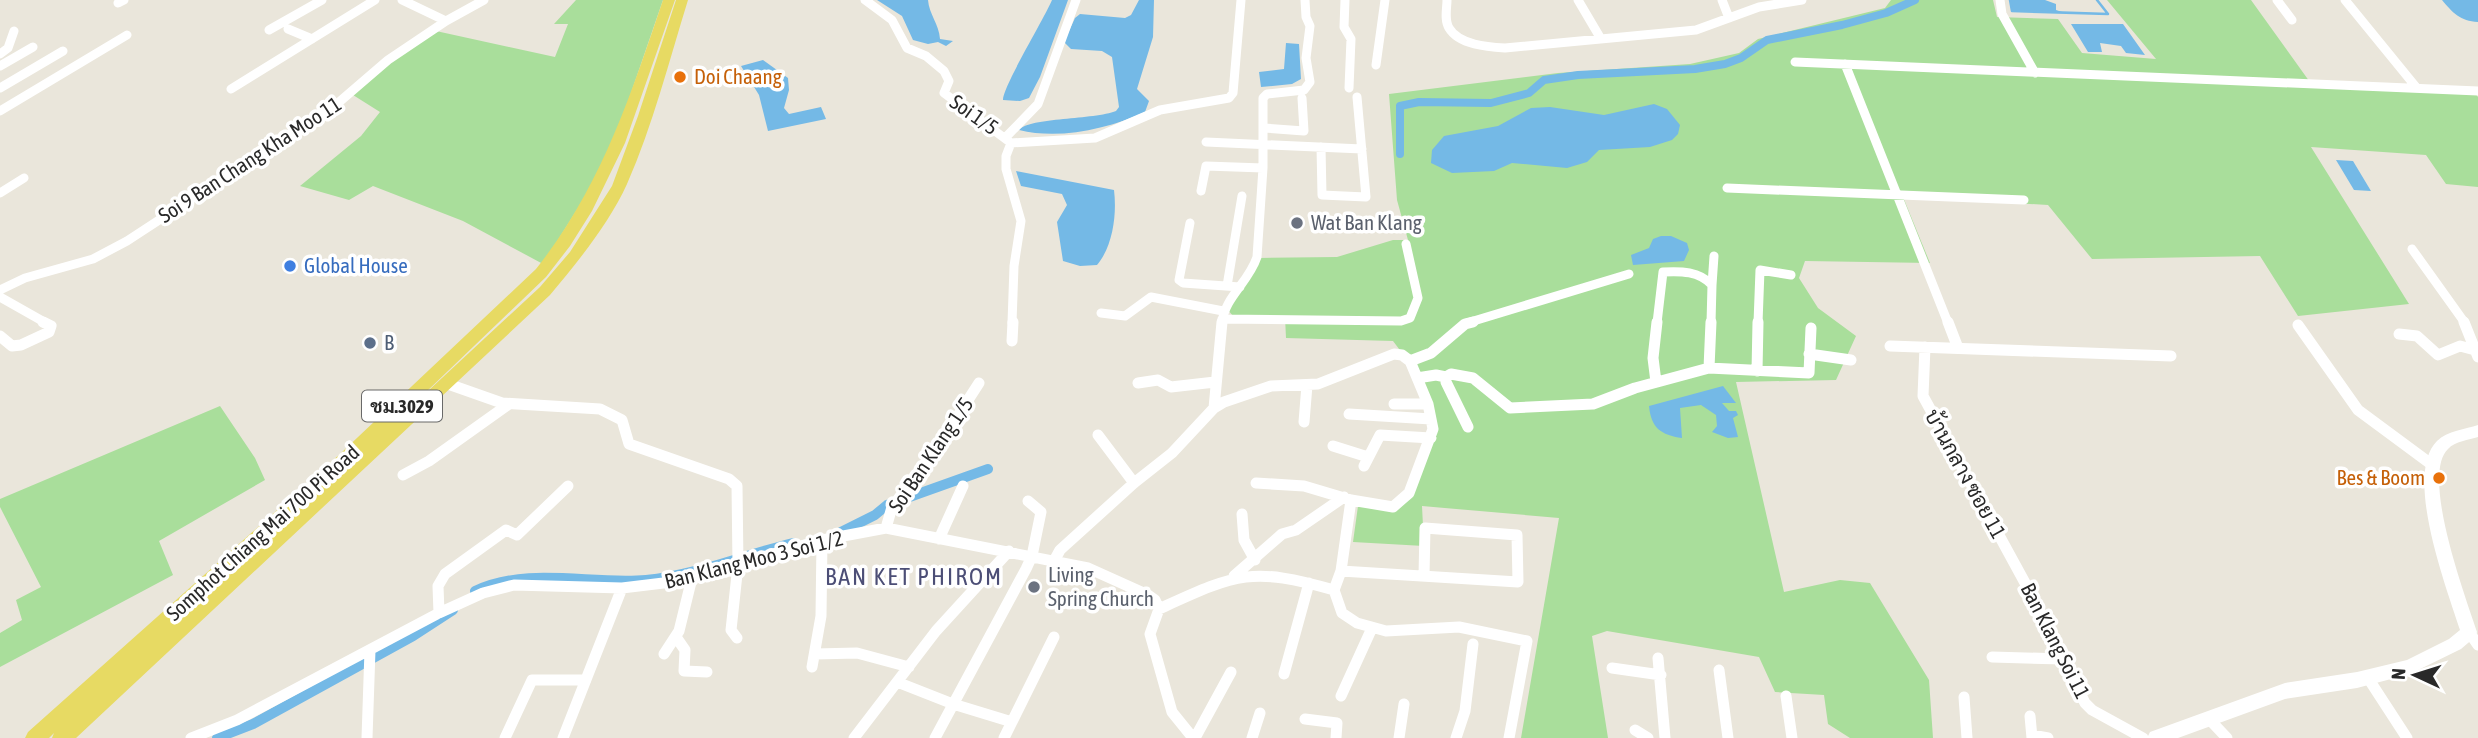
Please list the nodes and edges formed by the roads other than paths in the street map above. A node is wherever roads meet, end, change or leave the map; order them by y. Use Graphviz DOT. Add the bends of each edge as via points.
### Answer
graph roads {
  1 [pos="322,0"];
  2 [pos="375,0"];
  3 [pos="402,0"];
  4 [pos="484,0"];
  5 [pos="669,0"];
  6 [pos="682,0"];
  7 [pos="865,0"];
  8 [pos="1076,0"];
  9 [pos="1241,0"];
  10 [pos="1305,0"];
  11 [pos="1345,0"];
  12 [pos="1385,0"];
  13 [pos="1447,0"];
  14 [pos="1578,0"];
  15 [pos="1722,0"];
  16 [pos="1802,0"];
  17 [pos="2000,0"];
  18 [pos="2277,0"];
  19 [pos="2345,0"];
  20 [pos="1729,18"];
  21 [pos="2292,20"];
  22 [pos="446,21"];
  23 [pos="288,29"];
  24 [pos="269,30"];
  25 [pos="14,31"];
  26 [pos="127,35"];
  27 [pos="312,39"];
  28 [pos="1601,39"];
  29 [pos="33,47"];
  30 [pos="63,51"];
  31 [pos="0,54"];
  32 [pos="1795,62"];
  33 [pos="1845,64"];
  34 [pos="1376,65"];
  35 [pos="0,66"];
  36 [pos="2035,74"];
  37 [pos="2416,87"];
  38 [pos="0,88"];
  39 [pos="1349,88"];
  40 [pos="231,89"];
  41 [pos="2478,91"];
  42 [pos="1357,97"];
  43 [pos="1302,98"];
  44 [pos="3,116"];
  45 [pos="1264,128"];
  46 [pos="1009,140"];
  47 [pos="1206,142"];
  48 [pos="1264,143"];
  49 [pos="1321,147"];
  50 [pos="1362,149"];
  51 [pos="1263,168"];
  52 [pos="24,178"];
  53 [pos="1727,188"];
  54 [pos="1201,191"];
  55 [pos="0,193"];
  56 [pos="1897,195"];
  57 [pos="1242,197"];
  58 [pos="2024,201"];
  59 [pos="1190,223"];
  60 [pos="1406,244"];
  61 [pos="2412,250"];
  62 [pos="1714,256"];
  63 [pos="1629,274"];
  64 [pos="1791,275"];
  65 [pos="1712,285"];
  66 [pos="1227,286"];
  67 [pos="1240,287"];
  68 [pos="0,290"];
  69 [pos="0,297"];
  70 [pos="1101,313"];
  71 [pos="1222,315"];
  72 [pos="2298,325"];
  73 [pos="1811,328"];
  74 [pos="2399,334"];
  75 [pos="0,336"];
  76 [pos="1012,341"];
  77 [pos="1889,346"];
  78 [pos="1924,347"];
  79 [pos="1958,348"];
  80 [pos="2477,353"];
  81 [pos="1810,354"];
  82 [pos="2171,356"];
  83 [pos="1851,360"];
  84 [pos="1410,361"];
  85 [pos="1709,368"];
  86 [pos="1757,371"];
  87 [pos="1446,377"];
  88 [pos="1417,378"];
  89 [pos="1215,382"];
  90 [pos="1656,382"];
  91 [pos="979,383"];
  92 [pos="1138,383"];
  93 [pos="448,384"];
  94 [pos="1307,385"];
  95 [pos="509,404"];
  96 [pos="1394,404"];
  97 [pos="1428,404"];
  98 [pos="1214,408"];
  99 [pos="1349,414"];
  100 [pos="1431,419"];
  101 [pos="1304,422"];
  102 [pos="1468,428"];
  103 [pos="2478,431"];
  104 [pos="1098,435"];
  105 [pos="1431,438"];
  106 [pos="1333,446"];
  107 [pos="2431,464"];
  108 [pos="403,475"];
  109 [pos="1134,483"];
  110 [pos="1255,483"];
  111 [pos="568,486"];
  112 [pos="963,486"];
  113 [pos="1348,498"];
  114 [pos="1028,501"];
  115 [pos="1242,514"];
  116 [pos="886,528"];
  117 [pos="939,539"];
  118 [pos="822,540"];
  119 [pos="1009,551"];
  120 [pos="1031,556"];
  121 [pos="1255,560"];
  122 [pos="1054,561"];
  123 [pos="738,565"];
  124 [pos="1340,571"];
  125 [pos="1424,576"];
  126 [pos="692,578"];
  127 [pos="1232,578"];
  128 [pos="1308,583"];
  129 [pos="622,588"];
  130 [pos="1334,590"];
  131 [pos="1159,609"];
  132 [pos="439,613"];
  133 [pos="1372,628"];
  134 [pos="676,637"];
  135 [pos="1054,637"];
  136 [pos="2475,637"];
  137 [pos="737,638"];
  138 [pos="1472,644"];
  139 [pos="370,650"];
  140 [pos="664,654"];
  141 [pos="1993,657"];
  142 [pos="1658,658"];
  143 [pos="2063,659"];
  144 [pos="909,667"];
  145 [pos="1612,668"];
  146 [pos="1719,670"];
  147 [pos="707,672"];
  148 [pos="1231,672"];
  149 [pos="1284,674"];
  150 [pos="1661,675"];
  151 [pos="2368,678"];
  152 [pos="586,680"];
  153 [pos="897,682"];
  154 [pos="1341,696"];
  155 [pos="1786,696"];
  156 [pos="1964,697"];
  157 [pos="953,704"];
  158 [pos="1404,704"];
  159 [pos="1260,713"];
  160 [pos="2030,716"];
  161 [pos="1304,719"];
  162 [pos="2209,719"];
  163 [pos="1012,722"];
  164 [pos="1635,730"];
  165 [pos="2032,736"];
  166 [pos="195,737"];
  167 [pos="34,738"];
  168 [pos="62,738"];
  169 [pos="367,738"];
  170 [pos="505,738"];
  171 [pos="563,738"];
  172 [pos="854,738"];
  173 [pos="935,738"];
  174 [pos="1004,738"];
  175 [pos="1194,738"];
  176 [pos="1252,738"];
  177 [pos="1336,738"];
  178 [pos="1399,738"];
  179 [pos="1456,738"];
  180 [pos="1510,738"];
  181 [pos="1648,738"];
  182 [pos="1665,738"];
  183 [pos="1728,738"];
  184 [pos="1792,738"];
  185 [pos="1967,738"];
  186 [pos="2048,738"];
  187 [pos="2143,738"];
  188 [pos="2156,738"];
  189 [pos="2227,738"];
  190 [pos="2407,738"];
  1 -- 24 [label="street"];
  2 -- 27 [label="street"];
  3 -- 22 [label="street"];
  4 -- 22 [label="street, Soi 9 Ban Chang Kha Moo 11"];
  5 -- 167 [label="main road, Somphot Chiang Mai 700 Pi Road / ชม.3029" via="612,161 561,251 346,459"];
  6 -- 93 [label="main road, Somphot Chiang Mai 700 Pi Road / ชม.3029" via="630,159 606,209 545,291"];
  7 -- 46 [label="street, Soi 1/5" via="892,20 906,48 926,56 944,71 949,81 944,93"];
  8 -- 46 [label="street" via="1038,103"];
  9 -- 46 [label="street" via="1229,98 1160,110 1095,138"];
  10 -- 45 [label="street" via="1310,82 1304,90 1264,95"];
  11 -- 39 [label="street" via="1344,27 1351,39"];
  12 -- 34 [label="street"];
  13 -- 28 [label="street" via="1449,28 1491,48"];
  14 -- 28 [label="street"];
  15 -- 20 [label="street"];
  16 -- 20 [label="street" via="1759,6"];
  17 -- 36 [label="street" via="2002,14"];
  18 -- 21 [label="street"];
  19 -- 37 [label="street"];
  20 -- 28 [label="street" via="1696,30"];
  22 -- 68 [label="street, Soi 9 Ban Chang Kha Moo 11" via="388,60 338,103 127,241 93,260 25,278"];
  23 -- 27 [label="street"];
  25 -- 31 [label="street" via="8,48"];
  26 -- 44 [label="street"];
  27 -- 40 [label="street"];
  29 -- 35 [label="street"];
  30 -- 38 [label="street"];
  32 -- 33 [label="street"];
  33 -- 36 [label="street"];
  33 -- 56 [label="street"];
  36 -- 37 [label="street"];
  37 -- 41 [label="street"];
  42 -- 50 [label="street"];
  43 -- 45 [label="street" via="1304,131"];
  45 -- 48 [label="street"];
  46 -- 76 [label="street" via="1006,169 1021,221 1014,265"];
  47 -- 48 [label="street"];
  48 -- 49 [label="street"];
  48 -- 51 [label="street"];
  49 -- 50 [label="street"];
  49 -- 50 [label="street" via="1322,195 1366,197"];
  51 -- 54 [label="street" via="1206,166"];
  51 -- 67 [label="street" via="1257,257"];
  52 -- 55 [label="street"];
  53 -- 56 [label="street"];
  56 -- 58 [label="street"];
  56 -- 79 [label="street"];
  57 -- 66 [label="street"];
  59 -- 66 [label="street" via="1179,280"];
  60 -- 71 [label="street" via="1418,298 1410,318"];
  61 -- 80 [label="street" via="2466,325"];
  62 -- 65 [label="street"];
  63 -- 84 [label="street" via="1465,324 1431,353"];
  64 -- 86 [label="street" via="1760,270"];
  65 -- 85 [label="street"];
  65 -- 90 [label="street" via="1697,273 1663,272 1653,358"];
  66 -- 67 [label="street"];
  67 -- 71 [label="street"];
  69 -- 75 [label="street" via="51,326 48,332 20,345 12,346"];
  70 -- 71 [label="street" via="1125,316 1154,297"];
  71 -- 89 [label="street"];
  72 -- 107 [label="street" via="2358,410"];
  73 -- 81 [label="street"];
  74 -- 80 [label="street" via="2417,336 2438,355 2460,346"];
  77 -- 78 [label="street"];
  78 -- 79 [label="street"];
  78 -- 143 [label="street, บ้านกลาง ซอย 11" via="1923,396"];
  79 -- 82 [label="street"];
  81 -- 83 [label="street"];
  81 -- 86 [label="street" via="1809,373"];
  84 -- 88 [label="street"];
  84 -- 94 [label="street" via="1394,354"];
  85 -- 86 [label="street"];
  85 -- 90 [label="street"];
  87 -- 88 [label="street"];
  87 -- 90 [label="street" via="1468,375 1506,407 1514,408 1592,404"];
  87 -- 102 [label="street"];
  88 -- 97 [label="street"];
  89 -- 92 [label="street" via="1171,387 1158,380"];
  89 -- 98 [label="street"];
  91 -- 116 [label="street, Soi Ban Klang 1/5" via="892,507"];
  93 -- 95 [label="street"];
  93 -- 168 [label="main road, Somphot Chiang Mai 700 Pi Road / ชม.3029"];
  94 -- 98 [label="street" via="1271,386"];
  94 -- 101 [label="street"];
  95 -- 108 [label="street"];
  95 -- 123 [label="street" via="582,406 612,413 622,420 629,444 729,479 737,486"];
  96 -- 97 [label="street"];
  97 -- 100 [label="street"];
  98 -- 109 [label="street" via="1172,453"];
  99 -- 100 [label="street"];
  100 -- 105 [label="street"];
  103 -- 107 [label="street" via="2443,444"];
  104 -- 109 [label="street"];
  105 -- 106 [label="street" via="1380,435 1366,462"];
  105 -- 113 [label="street" via="1405,499 1393,507"];
  107 -- 136 [label="street" via="2436,522"];
  109 -- 122 [label="street" via="1060,550"];
  110 -- 113 [label="street" via="1304,486"];
  111 -- 132 [label="street" via="517,535 506,530 450,568 438,586"];
  112 -- 117 [label="street"];
  113 -- 121 [label="street" via="1282,534"];
  113 -- 124 [label="street"];
  114 -- 120 [label="street" via="1041,512"];
  115 -- 121 [label="street" via="1244,540"];
  116 -- 117 [label="street, Ban Klang Moo 3 Soi 1/2"];
  116 -- 118 [label="street, Ban Klang Moo 3 Soi 1/2"];
  117 -- 119 [label="street, Ban Klang Moo 3 Soi 1/2"];
  118 -- 123 [label="street, Ban Klang Moo 3 Soi 1/2"];
  118 -- 144 [label="street" via="821,616 814,661 857,653"];
  119 -- 120 [label="street, Ban Klang Moo 3 Soi 1/2"];
  119 -- 144 [label="street"];
  120 -- 122 [label="street, Ban Klang Moo 3 Soi 1/2"];
  120 -- 157 [label="street"];
  121 -- 127 [label="street"];
  122 -- 131 [label="street, Ban Klang Moo 3 Soi 1/2" via="1123,582 1155,600"];
  123 -- 126 [label="street, Ban Klang Moo 3 Soi 1/2"];
  123 -- 137 [label="street" via="731,630"];
  124 -- 125 [label="street"];
  124 -- 130 [label="street"];
  125 -- 125 [label="street" via="1425,528 1517,535 1518,582"];
  126 -- 129 [label="street, Ban Klang Moo 3 Soi 1/2"];
  126 -- 134 [label="street"];
  127 -- 128 [label="street" via="1254,575"];
  127 -- 131 [label="street"];
  128 -- 130 [label="street"];
  128 -- 149 [label="street"];
  129 -- 132 [label="street, Ban Klang Moo 3 Soi 1/2" via="514,585"];
  129 -- 152 [label="street"];
  130 -- 133 [label="street" via="1342,613"];
  131 -- 175 [label="street" via="1150,634 1172,712"];
  132 -- 139 [label="street, Ban Klang Moo 3 Soi 1/2"];
  133 -- 154 [label="street"];
  133 -- 180 [label="street" via="1405,632 1459,627 1527,641"];
  134 -- 140 [label="street"];
  134 -- 147 [label="street" via="685,650 684,671"];
  135 -- 163 [label="street"];
  136 -- 151 [label="street" via="2410,667"];
  138 -- 179 [label="street" via="1465,711"];
  139 -- 166 [label="street, Ban Klang Moo 3 Soi 1/2"];
  139 -- 169 [label="street"];
  141 -- 143 [label="street"];
  142 -- 150 [label="street"];
  143 -- 187 [label="street, Ban Klang Soi 11" via="2092,710"];
  144 -- 153 [label="street"];
  145 -- 150 [label="street"];
  146 -- 183 [label="street"];
  148 -- 175 [label="street"];
  150 -- 182 [label="street"];
  151 -- 162 [label="street" via="2285,691"];
  151 -- 190 [label="street"];
  152 -- 170 [label="street" via="532,680"];
  152 -- 171 [label="street"];
  153 -- 157 [label="street"];
  153 -- 172 [label="street"];
  155 -- 184 [label="street"];
  156 -- 185 [label="street"];
  157 -- 163 [label="street"];
  157 -- 173 [label="street"];
  158 -- 178 [label="street"];
  159 -- 176 [label="street"];
  160 -- 165 [label="street"];
  161 -- 177 [label="street" via="1338,723"];
  162 -- 188 [label="street"];
  162 -- 189 [label="street"];
  163 -- 174 [label="street"];
  164 -- 181 [label="street"];
  165 -- 186 [label="street"];
}
